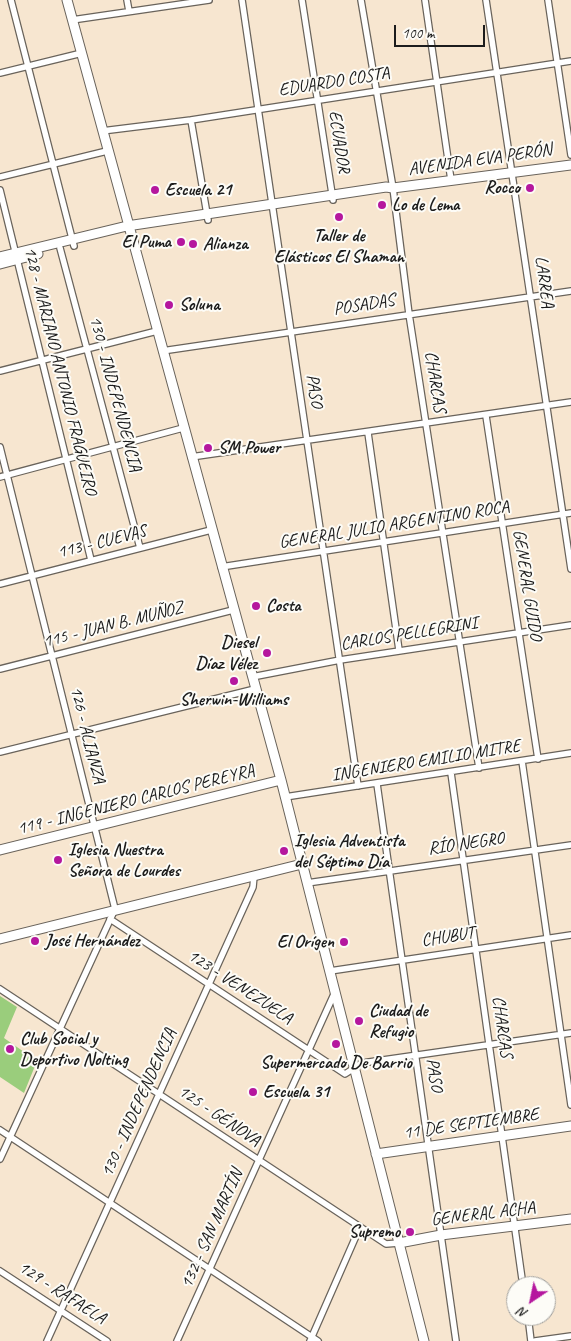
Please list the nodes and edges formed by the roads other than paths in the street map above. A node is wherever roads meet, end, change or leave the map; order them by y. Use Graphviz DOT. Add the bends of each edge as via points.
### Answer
graph roads {
  1 [pos="11,0"];
  2 [pos="67,0"];
  3 [pos="127,0"];
  4 [pos="209,0"];
  5 [pos="242,0"];
  6 [pos="302,0"];
  7 [pos="361,0"];
  8 [pos="425,0"];
  9 [pos="486,0"];
  10 [pos="548,0"];
  11 [pos="129,12"];
  12 [pos="72,20"];
  13 [pos="82,53"];
  14 [pos="571,61"];
  15 [pos="558,63"];
  16 [pos="29,66"];
  17 [pos="497,72"];
  18 [pos="0,73"];
  19 [pos="436,81"];
  20 [pos="376,90"];
  21 [pos="317,99"];
  22 [pos="257,109"];
  23 [pos="191,120"];
  24 [pos="102,131"];
  25 [pos="108,151"];
  26 [pos="571,155"];
  27 [pos="53,165"];
  28 [pos="571,165"];
  29 [pos="512,171"];
  30 [pos="0,178"];
  31 [pos="451,180"];
  32 [pos="393,188"];
  33 [pos="0,190"];
  34 [pos="333,198"];
  35 [pos="273,207"];
  36 [pos="207,218"];
  37 [pos="128,228"];
  38 [pos="74,243"];
  39 [pos="60,248"];
  40 [pos="17,256"];
  41 [pos="0,257"];
  42 [pos="0,264"];
  43 [pos="571,291"];
  44 [pos="530,296"];
  45 [pos="409,314"];
  46 [pos="157,331"];
  47 [pos="290,331"];
  48 [pos="88,350"];
  49 [pos="162,351"];
  50 [pos="42,361"];
  51 [pos="0,371"];
  52 [pos="571,402"];
  53 [pos="547,406"];
  54 [pos="486,416"];
  55 [pos="426,424"];
  56 [pos="183,428"];
  57 [pos="368,433"];
  58 [pos="306,442"];
  59 [pos="0,447"];
  60 [pos="113,447"];
  61 [pos="191,458"];
  62 [pos="66,460"];
  63 [pos="3,476"];
  64 [pos="571,513"];
  65 [pos="563,514"];
  66 [pos="502,524"];
  67 [pos="211,530"];
  68 [pos="443,532"];
  69 [pos="382,541"];
  70 [pos="140,548"];
  71 [pos="323,550"];
  72 [pos="91,560"];
  73 [pos="221,567"];
  74 [pos="571,569"];
  75 [pos="31,576"];
  76 [pos="0,584"];
  77 [pos="233,610"];
  78 [pos="571,624"];
  79 [pos="518,632"];
  80 [pos="460,641"];
  81 [pos="399,650"];
  82 [pos="52,656"];
  83 [pos="340,660"];
  84 [pos="0,669"];
  85 [pos="252,677"];
  86 [pos="255,689"];
  87 [pos="72,735"];
  88 [pos="0,752"];
  89 [pos="571,753"];
  90 [pos="538,759"];
  91 [pos="522,761"];
  92 [pos="479,768"];
  93 [pos="451,773"];
  94 [pos="281,780"];
  95 [pos="376,784"];
  96 [pos="358,786"];
  97 [pos="285,798"];
  98 [pos="94,827"];
  99 [pos="571,845"];
  100 [pos="0,850"];
  101 [pos="535,850"];
  102 [pos="464,859"];
  103 [pos="302,864"];
  104 [pos="389,871"];
  105 [pos="254,876"];
  106 [pos="307,883"];
  107 [pos="115,909"];
  108 [pos="110,919"];
  109 [pos="571,935"];
  110 [pos="548,938"];
  111 [pos="0,939"];
  112 [pos="475,947"];
  113 [pos="402,959"];
  114 [pos="330,971"];
  115 [pos="209,985"];
  116 [pos="0,989"];
  117 [pos="335,992"];
  118 [pos="59,1028"];
  119 [pos="571,1033"];
  120 [pos="562,1034"];
  121 [pos="490,1044"];
  122 [pos="308,1050"];
  123 [pos="416,1055"];
  124 [pos="354,1068"];
  125 [pos="159,1094"];
  126 [pos="571,1105"];
  127 [pos="571,1126"];
  128 [pos="0,1130"];
  129 [pos="10,1136"];
  130 [pos="503,1136"];
  131 [pos="429,1147"];
  132 [pos="376,1154"];
  133 [pos="0,1159"];
  134 [pos="259,1161"];
  135 [pos="110,1204"];
  136 [pos="571,1219"];
  137 [pos="515,1226"];
  138 [pos="360,1227"];
  139 [pos="442,1235"];
  140 [pos="399,1243"];
  141 [pos="210,1270"];
  142 [pos="0,1271"];
  143 [pos="522,1276"];
  144 [pos="61,1310"];
  145 [pos="529,1326"];
  146 [pos="571,1336"];
  147 [pos="311,1339"];
  148 [pos="48,1341"];
  149 [pos="107,1341"];
  150 [pos="177,1341"];
  151 [pos="318,1341"];
  152 [pos="424,1341"];
  153 [pos="456,1341"];
  154 [pos="531,1341"];
  155 [pos="535,1341"];
  1 -- 16 [label="street"];
  2 -- 12 [label="main road"];
  3 -- 11 [label="street"];
  4 -- 11 [label="street"];
  5 -- 22 [label="street, PASO"];
  6 -- 21 [label="street, ECUADOR"];
  7 -- 20 [label="street, CHARCAS"];
  8 -- 19 [label="street"];
  9 -- 17 [label="street, LARREA"];
  10 -- 15 [label="street"];
  11 -- 12 [label="street"];
  12 -- 13 [label="main road"];
  13 -- 16 [label="street"];
  13 -- 24 [label="main road"];
  14 -- 15 [label="street, EDUARDO COSTA"];
  15 -- 17 [label="street, EDUARDO COSTA"];
  15 -- 26 [label="street"];
  16 -- 18 [label="street"];
  16 -- 27 [label="street"];
  17 -- 19 [label="street, EDUARDO COSTA"];
  17 -- 29 [label="street, LARREA"];
  19 -- 20 [label="street, EDUARDO COSTA"];
  19 -- 31 [label="street"];
  20 -- 21 [label="street, EDUARDO COSTA"];
  20 -- 32 [label="street, CHARCAS"];
  21 -- 22 [label="street, EDUARDO COSTA"];
  21 -- 34 [label="street, ECUADOR"];
  22 -- 23 [label="street, EDUARDO COSTA"];
  22 -- 35 [label="street, PASO"];
  23 -- 24 [label="street, EDUARDO COSTA"];
  23 -- 36 [label="street"];
  24 -- 25 [label="main road"];
  25 -- 27 [label="street"];
  25 -- 37 [label="main road"];
  27 -- 30 [label="street"];
  27 -- 38 [label="street"];
  28 -- 29 [label="main road, AVENIDA EVA PERÓN"];
  29 -- 31 [label="main road, AVENIDA EVA PERÓN"];
  29 -- 44 [label="street, LARREA"];
  31 -- 32 [label="main road, AVENIDA EVA PERÓN"];
  32 -- 34 [label="main road, AVENIDA EVA PERÓN" via="387,192"];
  32 -- 45 [label="street, CHARCAS"];
  33 -- 40 [label="street, 128 - MARIANO ANTONIO FRAGUEIRO"];
  34 -- 35 [label="main road, AVENIDA EVA PERÓN"];
  35 -- 36 [label="main road, AVENIDA EVA PERÓN"];
  35 -- 47 [label="street, PASO"];
  36 -- 37 [label="main road, AVENIDA EVA PERÓN"];
  37 -- 38 [label="main road, AVENIDA EVA PERÓN"];
  37 -- 46 [label="main road"];
  38 -- 39 [label="main road"];
  38 -- 40 [label="main road"];
  39 -- 40 [label="main road"];
  39 -- 48 [label="street, 130 - INDEPENDENCIA"];
  40 -- 41 [label="main road"];
  40 -- 42 [label="main road"];
  40 -- 50 [label="street, 128 - MARIANO ANTONIO FRAGUEIRO"];
  43 -- 44 [label="street, POSADAS"];
  44 -- 45 [label="street, POSADAS"];
  44 -- 53 [label="street, LARREA"];
  45 -- 47 [label="street, POSADAS"];
  45 -- 55 [label="street, CHARCAS"];
  46 -- 48 [label="street"];
  46 -- 49 [label="main road"];
  47 -- 49 [label="street, POSADAS"];
  47 -- 58 [label="street, PASO"];
  48 -- 50 [label="street"];
  48 -- 60 [label="street, 130 - INDEPENDENCIA"];
  49 -- 56 [label="main road"];
  50 -- 51 [label="street"];
  50 -- 62 [label="street, 128 - MARIANO ANTONIO FRAGUEIRO"];
  52 -- 53 [label="street"];
  53 -- 54 [label="street"];
  53 -- 65 [label="street, LARREA"];
  54 -- 55 [label="street"];
  54 -- 66 [label="street, GENERAL GUIDO"];
  55 -- 57 [label="street"];
  55 -- 68 [label="street, CHARCAS"];
  56 -- 60 [label="street"];
  56 -- 61 [label="main road"];
  57 -- 58 [label="street"];
  57 -- 69 [label="street"];
  58 -- 61 [label="street"];
  58 -- 71 [label="street, PASO"];
  59 -- 63 [label="street, 126 - ALIANZA"];
  60 -- 62 [label="street"];
  60 -- 70 [label="street, 130 - INDEPENDENCIA"];
  61 -- 67 [label="main road"];
  62 -- 63 [label="street"];
  62 -- 72 [label="street, 128 - MARIANO ANTONIO FRAGUEIRO"];
  63 -- 75 [label="street, 126 - ALIANZA"];
  64 -- 65 [label="street, GENERAL JULIO ARGENTINO ROCA"];
  65 -- 66 [label="street, GENERAL JULIO ARGENTINO ROCA"];
  65 -- 74 [label="street, LARREA"];
  66 -- 68 [label="street, GENERAL JULIO ARGENTINO ROCA"];
  66 -- 79 [label="street, GENERAL GUIDO"];
  67 -- 70 [label="street, 113 - CUEVAS"];
  67 -- 73 [label="main road"];
  68 -- 69 [label="street, GENERAL JULIO ARGENTINO ROCA"];
  68 -- 80 [label="street, CHARCAS"];
  69 -- 71 [label="street, GENERAL JULIO ARGENTINO ROCA"];
  69 -- 81 [label="street"];
  70 -- 72 [label="street, 113 - CUEVAS"];
  71 -- 73 [label="street, GENERAL JULIO ARGENTINO ROCA"];
  71 -- 83 [label="street, PASO"];
  72 -- 75 [label="street, 113 - CUEVAS"];
  73 -- 77 [label="main road"];
  75 -- 76 [label="street, 113 - CUEVAS"];
  75 -- 82 [label="street, 126 - ALIANZA"];
  77 -- 82 [label="street, 115 - JUAN B. MUÑOZ"];
  77 -- 85 [label="main road"];
  78 -- 79 [label="street, CARLOS PELLEGRINI"];
  79 -- 80 [label="street, CARLOS PELLEGRINI"];
  79 -- 90 [label="street, GENERAL GUIDO"];
  80 -- 81 [label="street, CARLOS PELLEGRINI"];
  80 -- 92 [label="street, CHARCAS"];
  81 -- 83 [label="street, CARLOS PELLEGRINI"];
  82 -- 84 [label="street, 115 - JUAN B. MUÑOZ"];
  82 -- 87 [label="street, 126 - ALIANZA"];
  83 -- 85 [label="street, CARLOS PELLEGRINI"];
  83 -- 96 [label="street, PASO"];
  85 -- 86 [label="main road"];
  86 -- 87 [label="street"];
  86 -- 94 [label="main road"];
  87 -- 88 [label="street"];
  87 -- 98 [label="street, 126 - ALIANZA"];
  89 -- 90 [label="street, INGENIERO EMILIO MITRE"];
  90 -- 91 [label="street, INGENIERO EMILIO MITRE"];
  91 -- 92 [label="street, INGENIERO EMILIO MITRE"];
  91 -- 101 [label="street"];
  92 -- 93 [label="street, INGENIERO EMILIO MITRE"];
  93 -- 95 [label="street, INGENIERO EMILIO MITRE"];
  93 -- 102 [label="street, CHARCAS"];
  94 -- 97 [label="main road"];
  94 -- 98 [label="main road, 119 - INGENIERO CARLOS PEREYRA"];
  95 -- 96 [label="street, INGENIERO EMILIO MITRE"];
  95 -- 104 [label="street, PASO"];
  96 -- 97 [label="street, INGENIERO EMILIO MITRE"];
  97 -- 103 [label="main road"];
  98 -- 100 [label="main road, 119 - INGENIERO CARLOS PEREYRA"];
  98 -- 107 [label="street, 126 - ALIANZA"];
  99 -- 101 [label="street, RÍO NEGRO"];
  101 -- 102 [label="street, RÍO NEGRO"];
  101 -- 110 [label="street"];
  102 -- 104 [label="street, RÍO NEGRO"];
  102 -- 112 [label="street, CHARCAS"];
  103 -- 105 [label="main road"];
  103 -- 106 [label="main road"];
  104 -- 106 [label="street, RÍO NEGRO"];
  104 -- 113 [label="street, PASO"];
  105 -- 107 [label="main road"];
  105 -- 115 [label="street, 130 - INDEPENDENCIA" via="253,887"];
  106 -- 114 [label="main road"];
  107 -- 108 [label="street"];
  107 -- 111 [label="main road"];
  108 -- 115 [label="street, 123 - VENEZUELA"];
  108 -- 118 [label="street"];
  109 -- 110 [label="street, CHUBUT"];
  110 -- 112 [label="street, CHUBUT"];
  110 -- 120 [label="street"];
  112 -- 113 [label="street, CHUBUT"];
  112 -- 121 [label="street, CHARCAS"];
  113 -- 114 [label="street, CHUBUT"];
  113 -- 123 [label="street, PASO"];
  114 -- 117 [label="main road"];
  115 -- 122 [label="street, 123 - VENEZUELA"];
  115 -- 125 [label="street, 130 - INDEPENDENCIA"];
  116 -- 118 [label="street, 125 - GÉNOVA"];
  117 -- 122 [label="street, 132 - SAN MARTÍN"];
  117 -- 124 [label="main road"];
  118 -- 125 [label="street, 125 - GÉNOVA"];
  118 -- 129 [label="street"];
  119 -- 120 [label="street"];
  120 -- 121 [label="street"];
  120 -- 126 [label="street"];
  121 -- 123 [label="street"];
  121 -- 130 [label="street, CHARCAS"];
  122 -- 124 [label="street, 123 - VENEZUELA" via="343,1073"];
  122 -- 134 [label="street, 132 - SAN MARTÍN"];
  123 -- 124 [label="street" via="362,1063"];
  123 -- 131 [label="street, PASO"];
  124 -- 132 [label="main road"];
  125 -- 134 [label="street, 125 - GÉNOVA"];
  125 -- 135 [label="street, 130 - INDEPENDENCIA"];
  127 -- 130 [label="main road, 11 DE SEPTIEMBRE"];
  128 -- 129 [label="street"];
  129 -- 133 [label="street"];
  129 -- 135 [label="street"];
  130 -- 131 [label="main road, 11 DE SEPTIEMBRE"];
  130 -- 137 [label="street, CHARCAS"];
  131 -- 132 [label="main road, 11 DE SEPTIEMBRE"];
  131 -- 139 [label="street, PASO"];
  132 -- 140 [label="main road"];
  134 -- 138 [label="street, 125 - GÉNOVA"];
  134 -- 141 [label="street, 132 - SAN MARTÍN"];
  135 -- 141 [label="street"];
  135 -- 144 [label="street, 130 - INDEPENDENCIA"];
  136 -- 137 [label="main road, GENERAL ACHA"];
  137 -- 139 [label="main road, GENERAL ACHA"];
  137 -- 143 [label="street, CHARCAS"];
  138 -- 140 [label="street, 125 - GÉNOVA" via="386,1244"];
  138 -- 147 [label="street"];
  139 -- 140 [label="main road, GENERAL ACHA"];
  139 -- 153 [label="street, PASO"];
  140 -- 152 [label="main road"];
  141 -- 147 [label="street"];
  141 -- 150 [label="street, 132 - SAN MARTÍN"];
  142 -- 144 [label="street, 129 - RAFAELA"];
  144 -- 148 [label="street, 130 - INDEPENDENCIA"];
  144 -- 149 [label="street, 129 - RAFAELA"];
  145 -- 154 [label="street"];
  146 -- 155 [label="street"];
  147 -- 151 [label="street"];
}
